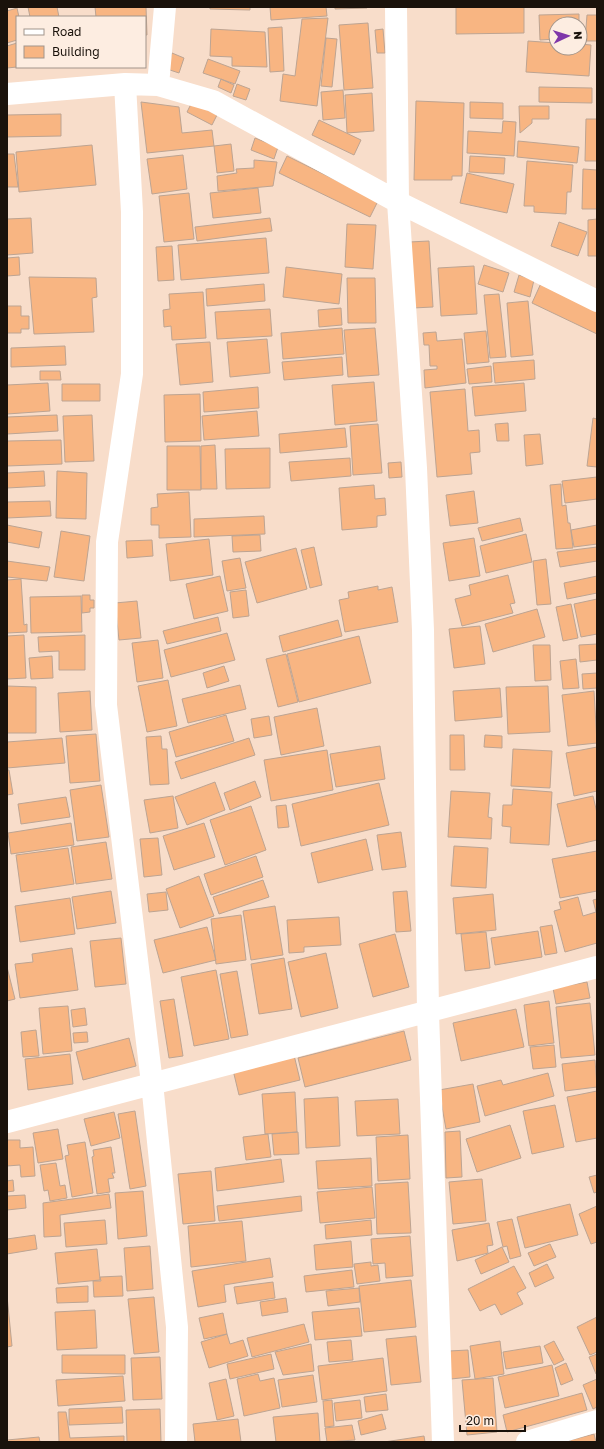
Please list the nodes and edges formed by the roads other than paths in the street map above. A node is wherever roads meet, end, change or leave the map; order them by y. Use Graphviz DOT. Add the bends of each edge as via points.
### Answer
graph roads {
  1 [pos="165,7"];
  2 [pos="396,7"];
  3 [pos="125,84"];
  4 [pos="158,85"];
  5 [pos="7,94"];
  6 [pos="398,202"];
  7 [pos="597,300"];
  8 [pos="597,967"];
  9 [pos="428,1013"];
  10 [pos="152,1083"];
  11 [pos="7,1122"];
  12 [pos="597,1421"];
  13 [pos="176,1442"];
  14 [pos="443,1442"];
  15 [pos="527,1442"];
  1 -- 4 [label="street"];
  2 -- 6 [label="street"];
  3 -- 4 [label="street"];
  3 -- 5 [label="street"];
  3 -- 10 [label="street" via="132,212 132,374 107,542 106,705"];
  4 -- 6 [label="street" via="213,101"];
  6 -- 7 [label="street"];
  6 -- 9 [label="street" via="416,468 423,630"];
  8 -- 9 [label="street"];
  9 -- 10 [label="street"];
  9 -- 14 [label="street"];
  10 -- 11 [label="street"];
  10 -- 13 [label="street" via="177,1327"];
  12 -- 15 [label="street"];
}
